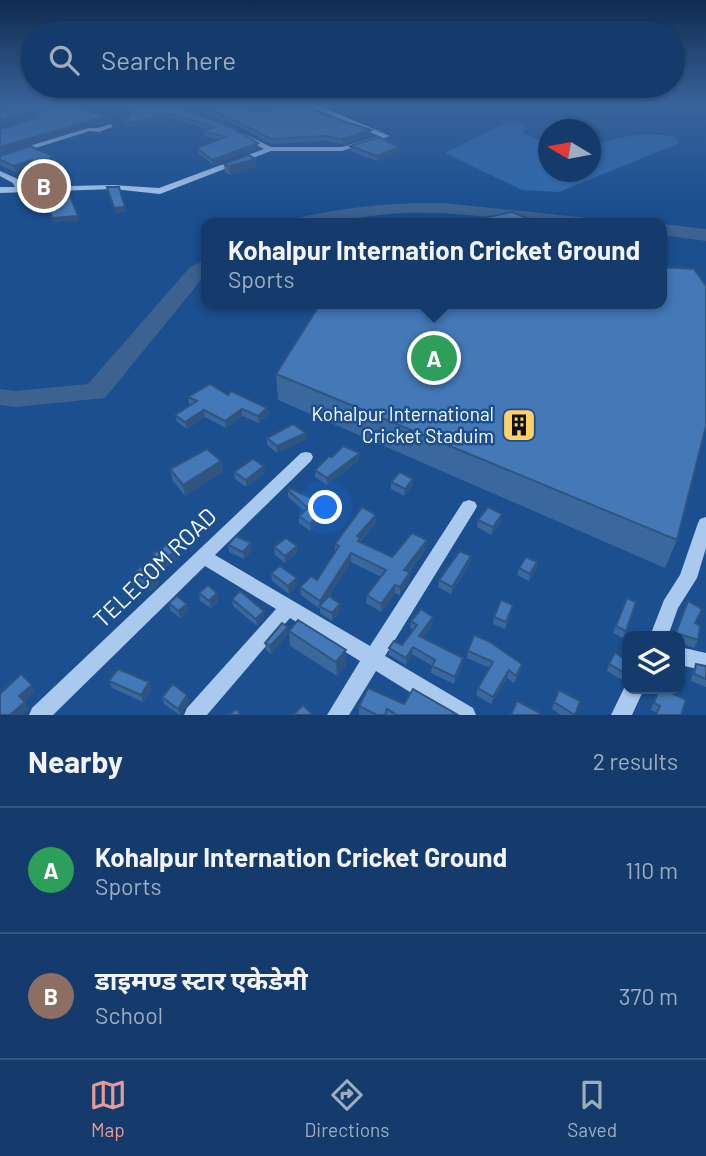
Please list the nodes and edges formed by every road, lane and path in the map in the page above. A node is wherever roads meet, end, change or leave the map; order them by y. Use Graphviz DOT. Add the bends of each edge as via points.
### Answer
graph roads {
  1 [pos="60,138"];
  2 [pos="248,138"];
  3 [pos="378,138"];
  4 [pos="270,149"];
  5 [pos="0,157"];
  6 [pos="0,173"];
  7 [pos="19,188"];
  8 [pos="0,190"];
  9 [pos="306,457"];
  10 [pos="469,506"];
  11 [pos="706,523"];
  12 [pos="203,556"];
  13 [pos="288,608"];
  14 [pos="661,631"];
  15 [pos="685,657"];
  16 [pos="374,661"];
  17 [pos="706,662"];
  18 [pos="632,694"];
  19 [pos="39,715"];
  20 [pos="194,715"];
  21 [pos="337,715"];
  22 [pos="466,715"];
  23 [pos="621,715"];
  1 -- 5 [label="street"];
  2 -- 4 [label="street"];
  3 -- 4 [label="street" via="342,149"];
  4 -- 7 [label="street" via="160,191"];
  6 -- 7 [label="street"];
  7 -- 8 [label="street"];
  9 -- 12 [label="street, TELECOM ROAD"];
  10 -- 16 [label="street"];
  11 -- 14 [label="street" via="688,578 670,605"];
  12 -- 13 [label="street"];
  12 -- 19 [label="street, TELECOM ROAD"];
  13 -- 16 [label="street"];
  13 -- 20 [label="street"];
  15 -- 17 [label="street"];
  16 -- 21 [label="street"];
  16 -- 22 [label="street"];
  18 -- 23 [label="street"];
}
